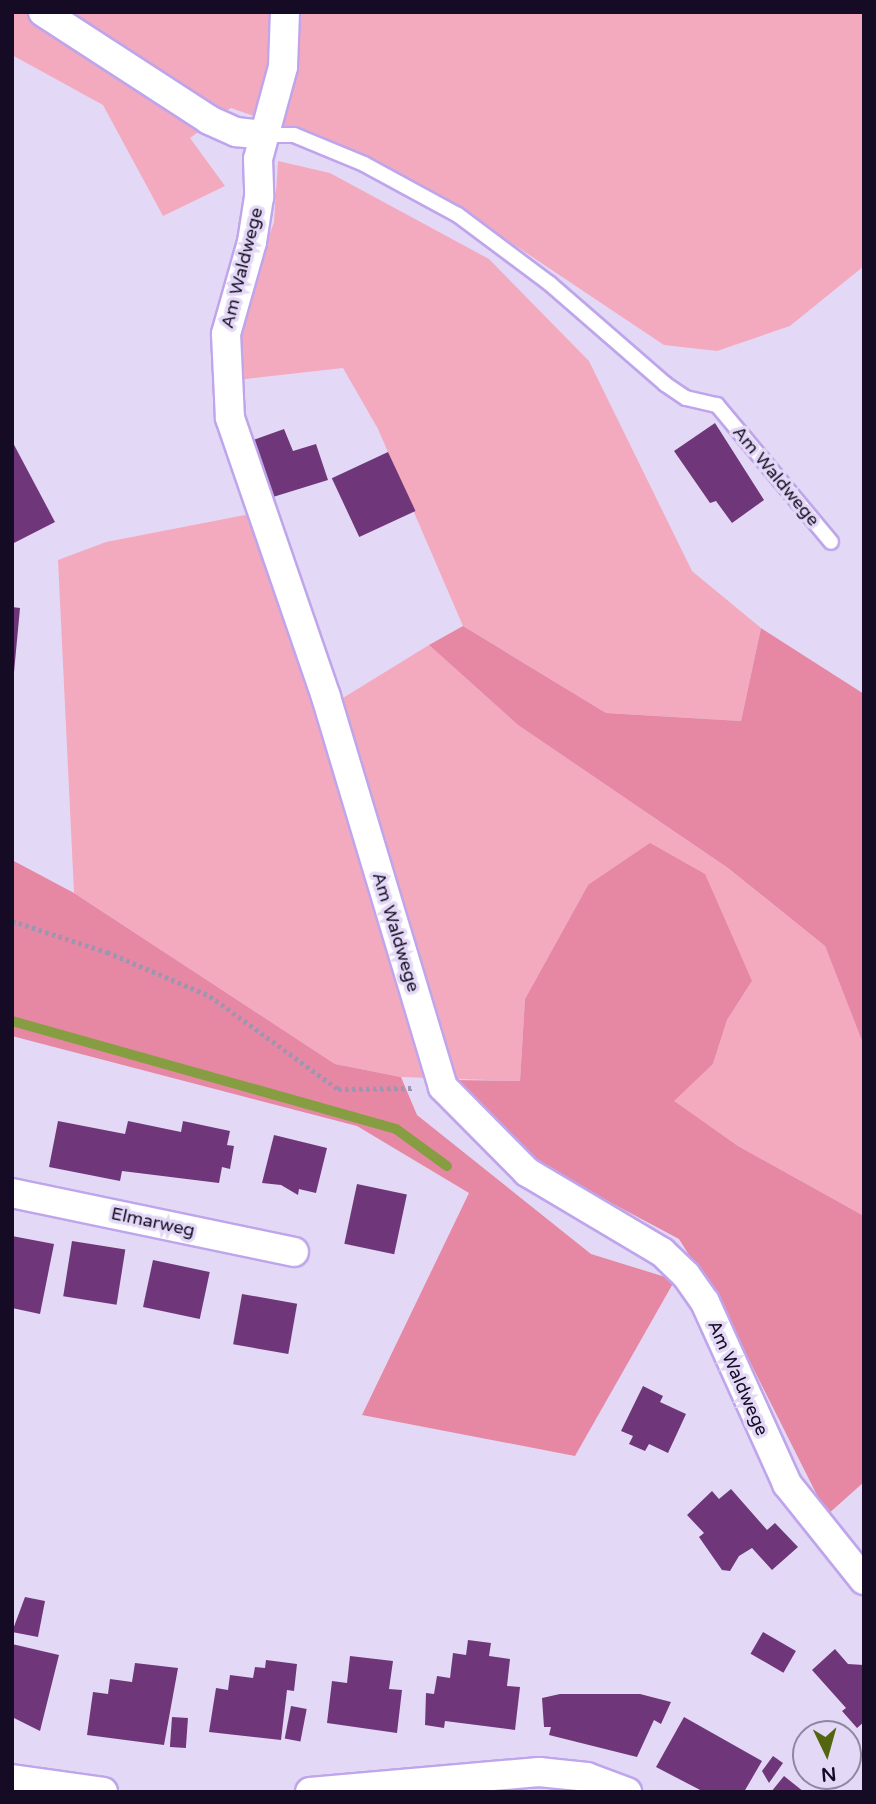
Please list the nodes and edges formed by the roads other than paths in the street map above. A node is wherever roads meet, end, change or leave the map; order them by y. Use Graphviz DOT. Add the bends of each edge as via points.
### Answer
graph roads {
  1 [pos="43,12"];
  2 [pos="285,12"];
  3 [pos="263,135"];
  4 [pos="831,542"];
  5 [pos="12,1193"];
  6 [pos="294,1252"];
  7 [pos="864,1580"];
  8 [pos="12,1779"];
  9 [pos="103,1792"];
  10 [pos="310,1792"];
  11 [pos="627,1792"];
  1 -- 3 [label="street, Am Waldwege" via="209,120 236,132"];
  2 -- 3 [label="street" via="283,67"];
  3 -- 4 [label="lane, Am Waldwege" via="294,135 364,164 458,215 549,283 665,384 686,398 717,405"];
  3 -- 7 [label="street, Am Waldwege" via="252,242 226,334 230,418 334,723 443,1087 527,1172 662,1252 686,1275 705,1302 787,1484"];
  5 -- 6 [label="street, Elmarweg"];
  8 -- 9 [label="street"];
  10 -- 11 [label="street" via="539,1772 587,1777"];
}
